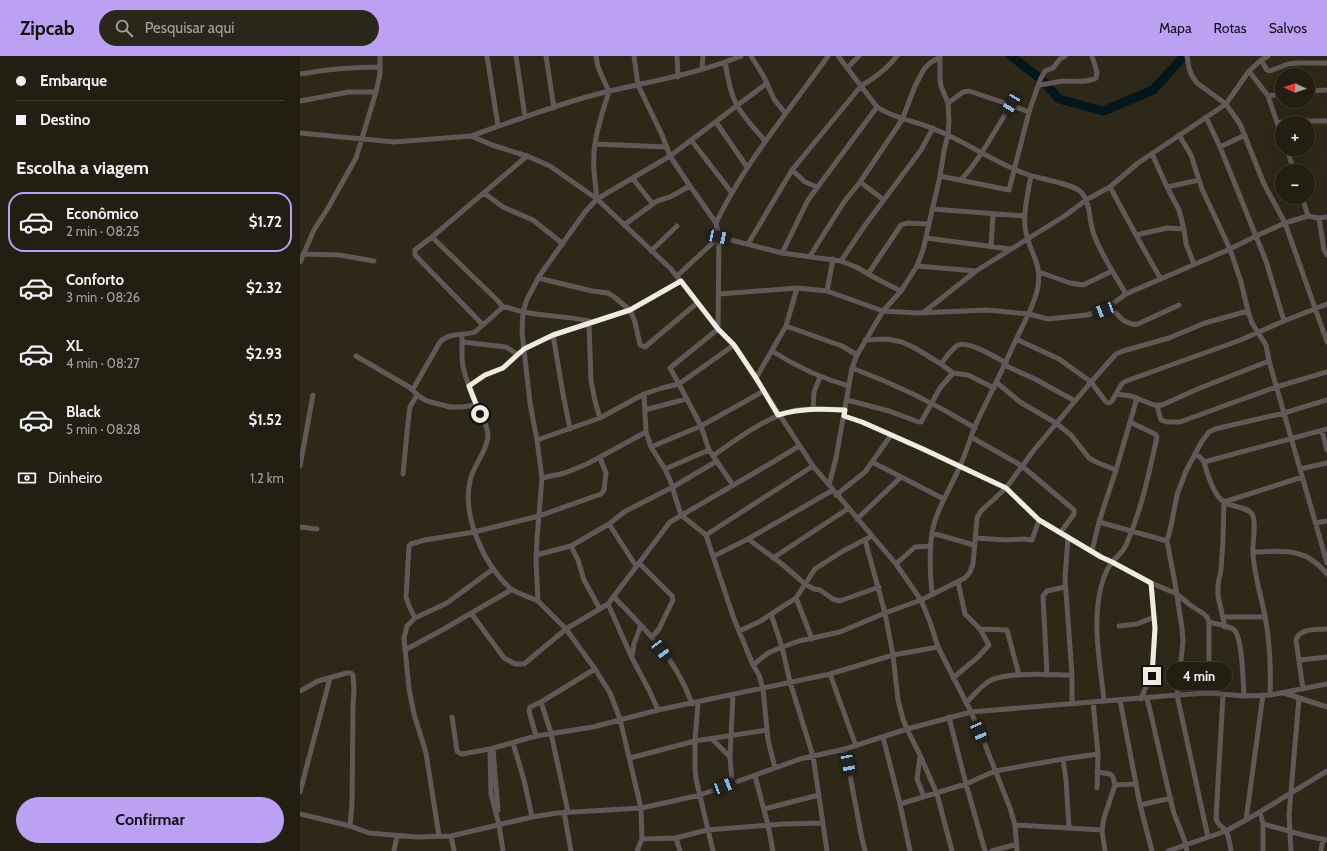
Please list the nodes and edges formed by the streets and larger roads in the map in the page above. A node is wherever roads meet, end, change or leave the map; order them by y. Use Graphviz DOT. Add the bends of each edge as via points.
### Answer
graph roads {
  1 [pos="380,56"];
  2 [pos="487,56"];
  3 [pos="516,56"];
  4 [pos="546,56"];
  5 [pos="596,56"];
  6 [pos="634,56"];
  7 [pos="678,56"];
  8 [pos="703,56"];
  9 [pos="741,56"];
  10 [pos="752,56"];
  11 [pos="828,56"];
  12 [pos="838,56"];
  13 [pos="859,56"];
  14 [pos="897,56"];
  15 [pos="940,56"];
  16 [pos="1092,56"];
  17 [pos="1187,56"];
  18 [pos="1268,56"];
  19 [pos="1061,57"];
  20 [pos="732,58"];
  21 [pos="1261,60"];
  22 [pos="725,62"];
  23 [pos="1327,63"];
  24 [pos="380,67"];
  25 [pos="848,68"];
  26 [pos="702,70"];
  27 [pos="1249,71"];
  28 [pos="300,74"];
  29 [pos="678,77"];
  30 [pos="767,83"];
  31 [pos="638,85"];
  32 [pos="1039,85"];
  33 [pos="861,86"];
  34 [pos="1327,90"];
  35 [pos="1315,91"];
  36 [pos="376,92"];
  37 [pos="609,92"];
  38 [pos="1275,95"];
  39 [pos="1268,96"];
  40 [pos="300,101"];
  41 [pos="948,103"];
  42 [pos="1011,104"];
  43 [pos="1226,104"];
  44 [pos="737,106"];
  45 [pos="877,107"];
  46 [pos="554,108"];
  47 [pos="1029,112"];
  48 [pos="785,113"];
  49 [pos="525,117"];
  50 [pos="1206,117"];
  51 [pos="1275,117"];
  52 [pos="902,120"];
  53 [pos="1315,120"];
  54 [pos="1327,120"];
  55 [pos="716,122"];
  56 [pos="498,126"];
  57 [pos="932,128"];
  58 [pos="300,133"];
  59 [pos="948,135"];
  60 [pos="1180,135"];
  61 [pos="1245,135"];
  62 [pos="470,136"];
  63 [pos="362,138"];
  64 [pos="690,140"];
  65 [pos="765,141"];
  66 [pos="595,144"];
  67 [pos="667,147"];
  68 [pos="1220,147"];
  69 [pos="982,152"];
  70 [pos="1152,154"];
  71 [pos="527,156"];
  72 [pos="670,156"];
  73 [pos="747,167"];
  74 [pos="1013,169"];
  75 [pos="792,170"];
  76 [pos="940,176"];
  77 [pos="1031,176"];
  78 [pos="634,178"];
  79 [pos="960,180"];
  80 [pos="1199,180"];
  81 [pos="860,182"];
  82 [pos="690,186"];
  83 [pos="817,187"];
  84 [pos="1110,187"];
  85 [pos="1167,187"];
  86 [pos="484,193"];
  87 [pos="732,193"];
  88 [pos="597,199"];
  89 [pos="884,200"];
  90 [pos="1086,200"];
  91 [pos="652,204"];
  92 [pos="1304,204"];
  93 [pos="932,209"];
  94 [pos="993,214"];
  95 [pos="1025,216"];
  96 [pos="1308,216"];
  97 [pos="1319,218"];
  98 [pos="1327,218"];
  99 [pos="716,223"];
  100 [pos="1285,223"];
  101 [pos="929,224"];
  102 [pos="624,225"];
  103 [pos="677,226"];
  104 [pos="1184,229"];
  105 [pos="1136,235"];
  106 [pos="1256,236"];
  107 [pos="719,237"];
  108 [pos="432,238"];
  109 [pos="926,238"];
  110 [pos="1027,239"];
  111 [pos="563,244"];
  112 [pos="748,244"];
  113 [pos="991,247"];
  114 [pos="1010,249"];
  115 [pos="1230,249"];
  116 [pos="651,250"];
  117 [pos="782,253"];
  118 [pos="303,254"];
  119 [pos="1327,255"];
  120 [pos="810,256"];
  121 [pos="833,259"];
  122 [pos="841,260"];
  123 [pos="374,261"];
  124 [pos="300,262"];
  125 [pos="1194,264"];
  126 [pos="917,266"];
  127 [pos="976,271"];
  128 [pos="1112,271"];
  129 [pos="1039,272"];
  130 [pos="868,274"];
  131 [pos="677,276"];
  132 [pos="538,278"];
  133 [pos="1161,279"];
  134 [pos="681,281"];
  135 [pos="797,288"];
  136 [pos="827,291"];
  137 [pos="901,291"];
  138 [pos="719,294"];
  139 [pos="1126,294"];
  140 [pos="697,303"];
  141 [pos="1179,304"];
  142 [pos="1327,304"];
  143 [pos="1110,306"];
  144 [pos="503,307"];
  145 [pos="1316,308"];
  146 [pos="630,310"];
  147 [pos="883,311"];
  148 [pos="1248,311"];
  149 [pos="523,312"];
  150 [pos="923,313"];
  151 [pos="1029,314"];
  152 [pos="1284,321"];
  153 [pos="592,323"];
  154 [pos="483,325"];
  155 [pos="786,326"];
  156 [pos="718,329"];
  157 [pos="1257,333"];
  158 [pos="462,335"];
  159 [pos="553,335"];
  160 [pos="1016,339"];
  161 [pos="865,340"];
  162 [pos="462,342"];
  163 [pos="1327,342"];
  164 [pos="734,345"];
  165 [pos="524,349"];
  166 [pos="772,352"];
  167 [pos="517,354"];
  168 [pos="857,355"];
  169 [pos="356,356"];
  170 [pos="1269,360"];
  171 [pos="941,364"];
  172 [pos="1005,364"];
  173 [pos="852,368"];
  174 [pos="1327,372"];
  175 [pos="953,373"];
  176 [pos="820,377"];
  177 [pos="756,378"];
  178 [pos="996,382"];
  179 [pos="1091,382"];
  180 [pos="679,384"];
  181 [pos="469,386"];
  182 [pos="849,386"];
  183 [pos="1276,387"];
  184 [pos="994,388"];
  185 [pos="413,389"];
  186 [pos="764,391"];
  187 [pos="417,394"];
  188 [pos="644,394"];
  189 [pos="1116,394"];
  190 [pos="313,395"];
  191 [pos="1137,398"];
  192 [pos="686,399"];
  193 [pos="847,400"];
  194 [pos="1327,400"];
  195 [pos="1075,401"];
  196 [pos="931,403"];
  197 [pos="477,405"];
  198 [pos="1157,406"];
  199 [pos="812,409"];
  200 [pos="645,410"];
  201 [pos="844,413"];
  202 [pos="1284,413"];
  203 [pos="778,415"];
  204 [pos="600,418"];
  205 [pos="1130,422"];
  206 [pos="1056,423"];
  207 [pos="701,426"];
  208 [pos="975,428"];
  209 [pos="570,429"];
  210 [pos="1325,430"];
  211 [pos="646,432"];
  212 [pos="891,435"];
  213 [pos="971,437"];
  214 [pos="1292,439"];
  215 [pos="537,440"];
  216 [pos="799,446"];
  217 [pos="651,447"];
  218 [pos="709,450"];
  219 [pos="1327,450"];
  220 [pos="1195,454"];
  221 [pos="714,455"];
  222 [pos="600,458"];
  223 [pos="717,461"];
  224 [pos="872,462"];
  225 [pos="1204,462"];
  226 [pos="1327,463"];
  227 [pos="300,466"];
  228 [pos="813,466"];
  229 [pos="1022,466"];
  230 [pos="960,467"];
  231 [pos="665,469"];
  232 [pos="1300,469"];
  233 [pos="1116,470"];
  234 [pos="403,474"];
  235 [pos="900,477"];
  236 [pos="542,478"];
  237 [pos="1302,478"];
  238 [pos="733,485"];
  239 [pos="829,486"];
  240 [pos="673,487"];
  241 [pos="1006,488"];
  242 [pos="834,492"];
  243 [pos="944,500"];
  244 [pos="1224,502"];
  245 [pos="849,508"];
  246 [pos="681,515"];
  247 [pos="539,516"];
  248 [pos="857,519"];
  249 [pos="1039,520"];
  250 [pos="1327,521"];
  251 [pos="1099,522"];
  252 [pos="1315,523"];
  253 [pos="609,524"];
  254 [pos="300,527"];
  255 [pos="317,529"];
  256 [pos="474,532"];
  257 [pos="1132,532"];
  258 [pos="932,533"];
  259 [pos="1060,533"];
  260 [pos="706,535"];
  261 [pos="872,536"];
  262 [pos="1068,537"];
  263 [pos="975,538"];
  264 [pos="748,539"];
  265 [pos="865,540"];
  266 [pos="1167,541"];
  267 [pos="974,545"];
  268 [pos="571,546"];
  269 [pos="931,546"];
  270 [pos="1092,552"];
  271 [pos="1253,552"];
  272 [pos="536,555"];
  273 [pos="714,556"];
  274 [pos="773,558"];
  275 [pos="1112,562"];
  276 [pos="1327,562"];
  277 [pos="638,564"];
  278 [pos="896,564"];
  279 [pos="493,569"];
  280 [pos="1327,574"];
  281 [pos="958,582"];
  282 [pos="1151,583"];
  283 [pos="805,584"];
  284 [pos="879,587"];
  285 [pos="1065,587"];
  286 [pos="511,590"];
  287 [pos="932,593"];
  288 [pos="1177,594"];
  289 [pos="614,597"];
  290 [pos="796,598"];
  291 [pos="921,600"];
  292 [pos="538,601"];
  293 [pos="608,604"];
  294 [pos="600,609"];
  295 [pos="472,613"];
  296 [pos="885,613"];
  297 [pos="771,614"];
  298 [pos="1154,617"];
  299 [pos="1265,617"];
  300 [pos="415,618"];
  301 [pos="1223,618"];
  302 [pos="1209,622"];
  303 [pos="642,625"];
  304 [pos="1119,626"];
  305 [pos="1225,627"];
  306 [pos="566,629"];
  307 [pos="980,629"];
  308 [pos="1327,629"];
  309 [pos="739,631"];
  310 [pos="652,637"];
  311 [pos="812,639"];
  312 [pos="782,647"];
  313 [pos="938,647"];
  314 [pos="405,650"];
  315 [pos="893,655"];
  316 [pos="1327,657"];
  317 [pos="632,658"];
  318 [pos="1300,660"];
  319 [pos="753,665"];
  320 [pos="595,669"];
  321 [pos="830,674"];
  322 [pos="1019,675"];
  323 [pos="1047,675"];
  324 [pos="1072,675"];
  325 [pos="330,678"];
  326 [pos="953,678"];
  327 [pos="790,682"];
  328 [pos="1327,684"];
  329 [pos="763,689"];
  330 [pos="1303,689"];
  331 [pos="300,691"];
  332 [pos="1283,693"];
  333 [pos="733,694"];
  334 [pos="1178,694"];
  335 [pos="1209,694"];
  336 [pos="1223,695"];
  337 [pos="1263,695"];
  338 [pos="1270,695"];
  339 [pos="1244,696"];
  340 [pos="1144,698"];
  341 [pos="1299,698"];
  342 [pos="1120,700"];
  343 [pos="1104,701"];
  344 [pos="541,702"];
  345 [pos="698,702"];
  346 [pos="1093,702"];
  347 [pos="966,703"];
  348 [pos="692,704"];
  349 [pos="1072,704"];
  350 [pos="1327,707"];
  351 [pos="658,710"];
  352 [pos="970,712"];
  353 [pos="452,717"];
  354 [pos="949,717"];
  355 [pos="620,719"];
  356 [pos="907,729"];
  357 [pos="767,730"];
  358 [pos="551,733"];
  359 [pos="536,736"];
  360 [pos="731,736"];
  361 [pos="883,737"];
  362 [pos="712,739"];
  363 [pos="695,741"];
  364 [pos="513,743"];
  365 [pos="856,746"];
  366 [pos="492,748"];
  367 [pos="845,749"];
  368 [pos="1098,754"];
  369 [pos="920,755"];
  370 [pos="813,756"];
  371 [pos="730,757"];
  372 [pos="630,758"];
  373 [pos="1063,759"];
  374 [pos="774,768"];
  375 [pos="995,771"];
  376 [pos="1097,772"];
  377 [pos="1327,772"];
  378 [pos="755,776"];
  379 [pos="732,783"];
  380 [pos="966,784"];
  381 [pos="1136,784"];
  382 [pos="1116,785"];
  383 [pos="1097,788"];
  384 [pos="300,792"];
  385 [pos="1291,793"];
  386 [pos="937,794"];
  387 [pos="700,795"];
  388 [pos="819,795"];
  389 [pos="924,798"];
  390 [pos="1171,798"];
  391 [pos="900,804"];
  392 [pos="1140,805"];
  393 [pos="640,808"];
  394 [pos="764,809"];
  395 [pos="566,812"];
  396 [pos="1260,812"];
  397 [pos="300,814"];
  398 [pos="532,818"];
  399 [pos="1246,820"];
  400 [pos="823,823"];
  401 [pos="1263,824"];
  402 [pos="499,825"];
  403 [pos="768,825"];
  404 [pos="1015,825"];
  405 [pos="350,826"];
  406 [pos="1069,828"];
  407 [pos="707,830"];
  408 [pos="1102,830"];
  409 [pos="1226,831"];
  410 [pos="1289,831"];
  411 [pos="397,836"];
  412 [pos="439,836"];
  413 [pos="451,836"];
  414 [pos="1208,837"];
  415 [pos="676,838"];
  416 [pos="642,839"];
  417 [pos="1325,839"];
  418 [pos="1017,844"];
  419 [pos="1186,844"];
  420 [pos="638,850"];
  421 [pos="394,851"];
  422 [pos="454,851"];
  423 [pos="503,851"];
  424 [pos="571,851"];
  425 [pos="630,851"];
  426 [pos="680,851"];
  427 [pos="713,851"];
  428 [pos="773,851"];
  429 [pos="827,851"];
  430 [pos="865,851"];
  431 [pos="910,851"];
  432 [pos="952,851"];
  433 [pos="985,851"];
  434 [pos="992,851"];
  435 [pos="1017,851"];
  436 [pos="1105,851"];
  437 [pos="1152,851"];
  438 [pos="1168,851"];
  439 [pos="1187,851"];
  440 [pos="1231,851"];
  441 [pos="1263,851"];
  442 [pos="1291,851"];
  443 [pos="1321,851"];
  1 -- 24 [label="street"];
  2 -- 56 [label="street"];
  3 -- 49 [label="street"];
  4 -- 46 [label="street"];
  5 -- 37 [label="street"];
  6 -- 31 [label="street"];
  7 -- 29 [label="street"];
  8 -- 26 [label="street"];
  9 -- 20 [label="street"];
  10 -- 30 [label="street"];
  11 -- 48 [label="street"];
  12 -- 25 [label="street"];
  13 -- 25 [label="street"];
  14 -- 33 [label="street" via="876,77"];
  15 -- 41 [label="street" via="941,86"];
  15 -- 52 [label="street" via="924,69"];
  16 -- 32 [label="street" via="1097,72 1096,78"];
  17 -- 43 [label="street" via="1189,68 1197,83"];
  18 -- 21 [label="street"];
  19 -- 32 [label="street" via="1055,66 1045,71"];
  20 -- 22 [label="street"];
  21 -- 23 [label="street" via="1270,71 1288,64"];
  21 -- 27 [label="street"];
  22 -- 26 [label="street"];
  22 -- 44 [label="street"];
  24 -- 28 [label="street"];
  24 -- 36 [label="street"];
  25 -- 33 [label="street"];
  26 -- 29 [label="street"];
  27 -- 39 [label="street"];
  27 -- 43 [label="street"];
  29 -- 31 [label="street"];
  30 -- 44 [label="street"];
  30 -- 48 [label="street" via="774,99"];
  31 -- 37 [label="street"];
  31 -- 67 [label="street"];
  32 -- 47 [label="street"];
  33 -- 45 [label="street"];
  33 -- 75 [label="street"];
  34 -- 35 [label="street"];
  36 -- 40 [label="street" via="349,92"];
  36 -- 63 [label="street"];
  37 -- 46 [label="street"];
  37 -- 66 [label="street"];
  38 -- 39 [label="street"];
  39 -- 51 [label="street"];
  41 -- 42 [label="street" via="963,92 969,91"];
  41 -- 59 [label="street"];
  42 -- 47 [label="street"];
  42 -- 69 [label="street"];
  43 -- 50 [label="street"];
  43 -- 61 [label="street"];
  44 -- 55 [label="street"];
  44 -- 65 [label="street"];
  45 -- 52 [label="street"];
  45 -- 83 [label="street"];
  46 -- 49 [label="street"];
  47 -- 74 [label="street"];
  48 -- 65 [label="street"];
  49 -- 56 [label="street"];
  50 -- 60 [label="street"];
  50 -- 68 [label="street"];
  52 -- 57 [label="street"];
  52 -- 81 [label="street"];
  53 -- 54 [label="street"];
  55 -- 64 [label="street"];
  55 -- 73 [label="street"];
  56 -- 62 [label="street"];
  57 -- 59 [label="street"];
  57 -- 89 [label="street" via="921,150"];
  58 -- 63 [label="street"];
  59 -- 69 [label="street"];
  59 -- 76 [label="street"];
  60 -- 70 [label="street"];
  60 -- 80 [label="street" via="1191,155"];
  61 -- 68 [label="street"];
  61 -- 100 [label="street" via="1264,184"];
  62 -- 63 [label="street" via="394,142"];
  62 -- 71 [label="street"];
  63 -- 118 [label="street" via="352,168 314,230"];
  64 -- 72 [label="street"];
  64 -- 87 [label="street"];
  65 -- 73 [label="street"];
  66 -- 67 [label="street"];
  66 -- 88 [label="street"];
  67 -- 72 [label="street"];
  68 -- 106 [label="street"];
  69 -- 74 [label="street"];
  69 -- 79 [label="street" via="969,172"];
  70 -- 84 [label="street"];
  70 -- 85 [label="street"];
  71 -- 86 [label="street"];
  71 -- 88 [label="street" via="550,166"];
  72 -- 78 [label="street"];
  72 -- 82 [label="street"];
  73 -- 87 [label="street"];
  74 -- 77 [label="street"];
  74 -- 79 [label="street" via="1008,190"];
  75 -- 83 [label="street" via="805,182"];
  75 -- 112 [label="street"];
  76 -- 79 [label="street"];
  76 -- 93 [label="street"];
  77 -- 90 [label="street" via="1074,187"];
  77 -- 95 [label="street"];
  78 -- 88 [label="street"];
  78 -- 91 [label="street"];
  80 -- 85 [label="street"];
  80 -- 115 [label="street"];
  81 -- 89 [label="street"];
  81 -- 120 [label="street" via="844,202"];
  82 -- 91 [label="street"];
  82 -- 99 [label="street"];
  83 -- 117 [label="street"];
  84 -- 90 [label="street"];
  84 -- 105 [label="street"];
  85 -- 104 [label="street" via="1179,210"];
  86 -- 108 [label="street"];
  86 -- 111 [label="street" via="503,207 533,220"];
  87 -- 99 [label="street"];
  88 -- 102 [label="street"];
  88 -- 111 [label="street"];
  89 -- 122 [label="street"];
  90 -- 110 [label="street"];
  90 -- 128 [label="street" via="1094,236"];
  91 -- 102 [label="street"];
  92 -- 96 [label="street"];
  93 -- 94 [label="street"];
  93 -- 101 [label="street"];
  94 -- 95 [label="street"];
  94 -- 113 [label="street"];
  95 -- 110 [label="street"];
  96 -- 97 [label="street"];
  96 -- 100 [label="street"];
  97 -- 98 [label="street"];
  97 -- 119 [label="street"];
  99 -- 107 [label="street"];
  100 -- 106 [label="street"];
  100 -- 145 [label="street"];
  101 -- 109 [label="street"];
  101 -- 130 [label="street" via="901,225"];
  102 -- 116 [label="street"];
  103 -- 116 [label="street"];
  104 -- 105 [label="street" via="1167,228"];
  104 -- 125 [label="street" via="1186,244"];
  105 -- 133 [label="street"];
  106 -- 115 [label="street"];
  106 -- 152 [label="street"];
  107 -- 112 [label="street"];
  107 -- 131 [label="street"];
  107 -- 138 [label="street"];
  108 -- 144 [label="street"];
  108 -- 154 [label="street" via="415,250 415,255"];
  109 -- 113 [label="street"];
  109 -- 126 [label="street"];
  110 -- 114 [label="street"];
  110 -- 129 [label="street"];
  111 -- 132 [label="street"];
  112 -- 117 [label="street"];
  113 -- 114 [label="street"];
  114 -- 127 [label="street"];
  115 -- 125 [label="street"];
  115 -- 148 [label="street"];
  116 -- 131 [label="street"];
  117 -- 120 [label="street"];
  118 -- 123 [label="street" via="339,255"];
  118 -- 124 [label="street"];
  120 -- 121 [label="street"];
  121 -- 122 [label="street"];
  121 -- 136 [label="street"];
  122 -- 130 [label="street"];
  125 -- 133 [label="street"];
  126 -- 127 [label="street"];
  126 -- 137 [label="street"];
  127 -- 150 [label="street"];
  128 -- 129 [label="street" via="1083,285"];
  128 -- 139 [label="street"];
  129 -- 151 [label="street" via="1037,292"];
  130 -- 137 [label="street"];
  131 -- 134 [label="street"];
  132 -- 146 [label="street" via="608,293"];
  132 -- 149 [label="street"];
  133 -- 139 [label="street"];
  134 -- 140 [label="street"];
  134 -- 146 [label="street"];
  135 -- 136 [label="street"];
  135 -- 138 [label="street"];
  135 -- 155 [label="street"];
  136 -- 147 [label="street"];
  137 -- 147 [label="street"];
  138 -- 156 [label="street"];
  139 -- 143 [label="street"];
  140 -- 146 [label="street" via="645,347 640,345"];
  140 -- 156 [label="street"];
  141 -- 143 [label="street" via="1138,324 1124,321"];
  142 -- 145 [label="street"];
  143 -- 151 [label="street" via="1087,315 1057,319"];
  144 -- 149 [label="street"];
  144 -- 154 [label="street"];
  145 -- 152 [label="street"];
  145 -- 163 [label="street"];
  146 -- 153 [label="street"];
  147 -- 150 [label="street"];
  147 -- 161 [label="street"];
  148 -- 157 [label="street"];
  148 -- 179 [label="street" via="1116,354"];
  149 -- 153 [label="street" via="580,318"];
  149 -- 165 [label="street"];
  150 -- 151 [label="street" via="987,310"];
  151 -- 160 [label="street"];
  152 -- 157 [label="street"];
  153 -- 159 [label="street"];
  153 -- 204 [label="street" via="591,381"];
  154 -- 158 [label="street" via="475,332"];
  155 -- 166 [label="street"];
  155 -- 168 [label="street" via="842,346"];
  156 -- 164 [label="street"];
  156 -- 180 [label="street" via="670,368"];
  157 -- 170 [label="street" via="1266,345"];
  157 -- 189 [label="street" via="1124,382"];
  158 -- 162 [label="street"];
  158 -- 185 [label="street" via="449,336 440,342"];
  159 -- 165 [label="street"];
  159 -- 209 [label="street"];
  160 -- 172 [label="street"];
  160 -- 179 [label="street" via="1056,357"];
  161 -- 168 [label="street"];
  161 -- 171 [label="street" via="887,339 902,342"];
  162 -- 167 [label="street" via="506,347"];
  162 -- 181 [label="street" via="463,367"];
  164 -- 177 [label="street"];
  164 -- 180 [label="street"];
  165 -- 167 [label="street"];
  165 -- 215 [label="street"];
  166 -- 176 [label="street"];
  166 -- 177 [label="street"];
  167 -- 181 [label="street" via="503,368 485,375"];
  168 -- 173 [label="street"];
  169 -- 185 [label="street"];
  170 -- 183 [label="street"];
  170 -- 198 [label="street"];
  171 -- 172 [label="street" via="954,348 965,344"];
  171 -- 175 [label="street"];
  172 -- 178 [label="street"];
  172 -- 195 [label="street"];
  173 -- 182 [label="street"];
  173 -- 196 [label="street" via="898,386"];
  174 -- 183 [label="street"];
  175 -- 184 [label="street" via="968,375"];
  175 -- 196 [label="street"];
  176 -- 182 [label="street"];
  176 -- 199 [label="street" via="814,392"];
  177 -- 186 [label="street"];
  178 -- 184 [label="street"];
  178 -- 206 [label="street" via="1020,402"];
  179 -- 189 [label="street" via="1106,402 1112,401"];
  179 -- 195 [label="street"];
  180 -- 188 [label="street"];
  180 -- 192 [label="street"];
  181 -- 197 [label="street"];
  182 -- 193 [label="street"];
  183 -- 198 [label="street" via="1180,422 1161,420"];
  183 -- 202 [label="street"];
  184 -- 208 [label="street"];
  185 -- 187 [label="street"];
  186 -- 203 [label="street"];
  186 -- 207 [label="street"];
  187 -- 197 [label="street" via="427,401 450,407"];
  187 -- 234 [label="street" via="408,413"];
  188 -- 200 [label="street"];
  188 -- 204 [label="street"];
  189 -- 191 [label="street"];
  190 -- 227 [label="street"];
  191 -- 198 [label="street"];
  191 -- 205 [label="street"];
  192 -- 200 [label="street"];
  192 -- 207 [label="street"];
  193 -- 196 [label="street" via="919,422"];
  193 -- 201 [label="street"];
  194 -- 202 [label="street"];
  195 -- 206 [label="street"];
  196 -- 208 [label="street"];
  197 -- 256 [label="street" via="488,435 469,482 470,514"];
  199 -- 201 [label="street"];
  199 -- 203 [label="street"];
  200 -- 211 [label="street"];
  201 -- 212 [label="street"];
  201 -- 239 [label="street"];
  202 -- 214 [label="street"];
  202 -- 220 [label="street" via="1215,429 1209,432"];
  203 -- 216 [label="street"];
  203 -- 221 [label="street"];
  204 -- 209 [label="street"];
  205 -- 233 [label="street"];
  205 -- 257 [label="street" via="1156,434 1157,437 1141,507"];
  206 -- 229 [label="street"];
  206 -- 233 [label="street" via="1071,435 1089,458"];
  207 -- 217 [label="street"];
  207 -- 218 [label="street"];
  208 -- 213 [label="street"];
  209 -- 215 [label="street"];
  210 -- 214 [label="street"];
  210 -- 219 [label="street"];
  211 -- 217 [label="street"];
  211 -- 222 [label="street"];
  212 -- 224 [label="street"];
  212 -- 230 [label="street"];
  213 -- 229 [label="street"];
  213 -- 230 [label="street"];
  214 -- 225 [label="street"];
  214 -- 232 [label="street"];
  215 -- 236 [label="street"];
  216 -- 228 [label="street"];
  216 -- 238 [label="street"];
  217 -- 231 [label="street"];
  218 -- 221 [label="street"];
  218 -- 231 [label="street"];
  220 -- 225 [label="street"];
  220 -- 266 [label="street" via="1177,495"];
  221 -- 223 [label="street"];
  222 -- 236 [label="street" via="565,473"];
  222 -- 247 [label="street" via="606,472 604,490 601,494"];
  223 -- 238 [label="street"];
  223 -- 240 [label="street"];
  224 -- 235 [label="street"];
  224 -- 242 [label="street" via="865,472"];
  225 -- 244 [label="street" via="1210,481"];
  226 -- 232 [label="street"];
  228 -- 239 [label="street"];
  228 -- 260 [label="street"];
  229 -- 241 [label="street"];
  229 -- 259 [label="street" via="1074,510 1074,514"];
  230 -- 241 [label="street"];
  230 -- 243 [label="street"];
  231 -- 240 [label="street"];
  232 -- 237 [label="street"];
  233 -- 251 [label="street"];
  235 -- 243 [label="street"];
  235 -- 248 [label="street"];
  236 -- 247 [label="street"];
  237 -- 244 [label="street"];
  237 -- 252 [label="street"];
  238 -- 246 [label="street"];
  239 -- 242 [label="street"];
  240 -- 246 [label="street"];
  240 -- 253 [label="street" via="624,512"];
  241 -- 249 [label="street"];
  241 -- 263 [label="street" via="981,511 977,518"];
  242 -- 245 [label="street"];
  242 -- 264 [label="street"];
  243 -- 258 [label="street"];
  244 -- 271 [label="street" via="1252,514"];
  244 -- 301 [label="street" via="1218,584"];
  245 -- 248 [label="street"];
  245 -- 274 [label="street"];
  246 -- 260 [label="street"];
  246 -- 277 [label="street" via="664,528"];
  247 -- 256 [label="street"];
  247 -- 272 [label="street"];
  248 -- 261 [label="street"];
  249 -- 259 [label="street"];
  249 -- 263 [label="street" via="1032,540"];
  250 -- 252 [label="street"];
  251 -- 257 [label="street"];
  251 -- 270 [label="street"];
  252 -- 276 [label="street"];
  253 -- 268 [label="street"];
  253 -- 277 [label="street"];
  254 -- 255 [label="street"];
  256 -- 279 [label="street"];
  256 -- 300 [label="street" via="425,540 409,546 406,597"];
  257 -- 266 [label="street"];
  257 -- 275 [label="street" via="1121,555"];
  258 -- 267 [label="street"];
  258 -- 269 [label="street"];
  259 -- 262 [label="street"];
  260 -- 273 [label="street"];
  261 -- 265 [label="street"];
  261 -- 278 [label="street"];
  262 -- 270 [label="street"];
  262 -- 285 [label="street"];
  263 -- 267 [label="street"];
  264 -- 273 [label="street"];
  264 -- 274 [label="street"];
  265 -- 283 [label="street" via="815,569"];
  265 -- 284 [label="street"];
  266 -- 288 [label="street"];
  267 -- 281 [label="street" via="974,564 965,578"];
  268 -- 272 [label="street"];
  268 -- 294 [label="street" via="584,580"];
  269 -- 278 [label="street" via="916,547"];
  269 -- 287 [label="street"];
  270 -- 275 [label="street"];
  271 -- 280 [label="street" via="1294,552 1313,561"];
  271 -- 299 [label="street"];
  272 -- 292 [label="street"];
  273 -- 309 [label="street"];
  274 -- 283 [label="street"];
  275 -- 282 [label="street"];
  275 -- 343 [label="street" via="1104,578 1097,616 1097,641"];
  277 -- 289 [label="street"];
  277 -- 310 [label="street" via="672,596 673,600 659,629"];
  278 -- 291 [label="street"];
  279 -- 286 [label="street"];
  279 -- 300 [label="street" via="447,604"];
  281 -- 287 [label="street"];
  281 -- 307 [label="street" via="965,614"];
  282 -- 288 [label="street"];
  282 -- 298 [label="street"];
  283 -- 284 [label="street" via="840,601"];
  283 -- 290 [label="street"];
  284 -- 296 [label="street"];
  285 -- 323 [label="street" via="1047,591 1043,596"];
  285 -- 324 [label="street"];
  286 -- 292 [label="street"];
  286 -- 295 [label="street"];
  287 -- 291 [label="street"];
  288 -- 302 [label="street" via="1204,614"];
  288 -- 334 [label="street" via="1182,642"];
  289 -- 293 [label="street"];
  289 -- 303 [label="street"];
  290 -- 297 [label="street"];
  290 -- 311 [label="street"];
  291 -- 296 [label="street"];
  291 -- 313 [label="street"];
  292 -- 306 [label="street"];
  293 -- 294 [label="street"];
  293 -- 317 [label="street"];
  294 -- 306 [label="street"];
  295 -- 306 [label="street" via="500,654 515,664 524,664"];
  295 -- 314 [label="street"];
  296 -- 311 [label="street" via="840,632"];
  296 -- 315 [label="street"];
  297 -- 309 [label="street"];
  297 -- 312 [label="street"];
  298 -- 304 [label="street" via="1137,624"];
  298 -- 340 [label="street" via="1152,672"];
  299 -- 301 [label="street"];
  299 -- 338 [label="street"];
  300 -- 314 [label="street" via="405,631"];
  301 -- 305 [label="street"];
  302 -- 305 [label="street"];
  302 -- 335 [label="street"];
  303 -- 310 [label="street"];
  303 -- 317 [label="street" via="634,644"];
  305 -- 339 [label="street" via="1233,630 1238,637"];
  306 -- 320 [label="street"];
  307 -- 322 [label="street" via="1007,630"];
  307 -- 326 [label="street" via="989,642 988,646"];
  308 -- 318 [label="street" via="1299,634 1296,640"];
  309 -- 319 [label="street"];
  310 -- 348 [label="street" via="682,680"];
  311 -- 312 [label="street"];
  312 -- 319 [label="street" via="768,653"];
  312 -- 327 [label="street"];
  313 -- 315 [label="street"];
  313 -- 326 [label="street"];
  314 -- 412 [label="street" via="409,689 426,753"];
  315 -- 321 [label="street"];
  315 -- 356 [label="street" via="898,700"];
  316 -- 318 [label="street"];
  317 -- 351 [label="street"];
  318 -- 330 [label="street"];
  319 -- 329 [label="street" via="759,674"];
  320 -- 344 [label="street"];
  320 -- 355 [label="street" via="610,693"];
  321 -- 327 [label="street"];
  321 -- 365 [label="street"];
  322 -- 323 [label="street"];
  322 -- 347 [label="street" via="999,677 990,681"];
  323 -- 324 [label="street"];
  324 -- 349 [label="street"];
  325 -- 331 [label="street" via="311,684"];
  325 -- 384 [label="street"];
  325 -- 405 [label="street" via="351,673 354,679"];
  326 -- 347 [label="street"];
  327 -- 329 [label="street"];
  327 -- 370 [label="street"];
  328 -- 330 [label="street"];
  329 -- 333 [label="street"];
  329 -- 357 [label="street"];
  330 -- 332 [label="street"];
  332 -- 338 [label="street"];
  332 -- 341 [label="street"];
  333 -- 345 [label="street"];
  333 -- 360 [label="street"];
  334 -- 335 [label="street"];
  334 -- 340 [label="street"];
  334 -- 414 [label="street"];
  335 -- 336 [label="street"];
  336 -- 339 [label="street"];
  336 -- 409 [label="street" via="1216,818 1220,827"];
  337 -- 338 [label="street"];
  337 -- 339 [label="street"];
  337 -- 399 [label="street"];
  340 -- 342 [label="street"];
  340 -- 390 [label="street"];
  341 -- 350 [label="street"];
  341 -- 385 [label="street"];
  342 -- 343 [label="street"];
  342 -- 381 [label="street"];
  343 -- 346 [label="street"];
  344 -- 358 [label="street"];
  344 -- 359 [label="street" via="529,709"];
  345 -- 348 [label="street"];
  345 -- 363 [label="street"];
  346 -- 349 [label="street"];
  346 -- 368 [label="street"];
  347 -- 352 [label="street"];
  348 -- 351 [label="street"];
  349 -- 352 [label="street"];
  351 -- 355 [label="street"];
  352 -- 354 [label="street"];
  352 -- 375 [label="street"];
  353 -- 366 [label="street" via="459,753"];
  354 -- 356 [label="street"];
  354 -- 380 [label="street"];
  355 -- 358 [label="street" via="593,727"];
  355 -- 372 [label="street"];
  356 -- 361 [label="street"];
  356 -- 369 [label="street"];
  357 -- 360 [label="street"];
  357 -- 374 [label="street"];
  358 -- 359 [label="street"];
  358 -- 395 [label="street"];
  359 -- 364 [label="street"];
  360 -- 362 [label="street"];
  360 -- 371 [label="street"];
  361 -- 365 [label="street"];
  361 -- 391 [label="street"];
  362 -- 363 [label="street"];
  362 -- 371 [label="street"];
  363 -- 372 [label="street"];
  363 -- 387 [label="street" via="696,779"];
  364 -- 366 [label="street"];
  364 -- 398 [label="street"];
  365 -- 367 [label="street"];
  366 -- 402 [label="street" via="492,794"];
  367 -- 370 [label="street"];
  367 -- 430 [label="street"];
  368 -- 373 [label="street"];
  368 -- 376 [label="street"];
  369 -- 386 [label="street"];
  369 -- 389 [label="street" via="917,778"];
  370 -- 374 [label="street"];
  370 -- 388 [label="street"];
  371 -- 379 [label="street"];
  372 -- 393 [label="street"];
  373 -- 375 [label="street"];
  373 -- 406 [label="street"];
  374 -- 378 [label="street"];
  375 -- 380 [label="street"];
  375 -- 404 [label="street"];
  376 -- 382 [label="street" via="1110,774"];
  376 -- 383 [label="street"];
  377 -- 385 [label="street"];
  378 -- 379 [label="street"];
  378 -- 394 [label="street"];
  379 -- 387 [label="street"];
  380 -- 386 [label="street"];
  380 -- 433 [label="street"];
  381 -- 382 [label="street"];
  381 -- 392 [label="street"];
  382 -- 408 [label="street"];
  385 -- 396 [label="street"];
  385 -- 410 [label="street"];
  386 -- 389 [label="street"];
  386 -- 432 [label="street"];
  387 -- 393 [label="street"];
  387 -- 407 [label="street"];
  388 -- 394 [label="street"];
  388 -- 400 [label="street"];
  389 -- 391 [label="street"];
  390 -- 392 [label="street"];
  390 -- 419 [label="street"];
  391 -- 431 [label="street"];
  392 -- 437 [label="street"];
  393 -- 395 [label="street"];
  393 -- 416 [label="street"];
  394 -- 403 [label="street"];
  395 -- 398 [label="street"];
  395 -- 424 [label="street"];
  396 -- 399 [label="street"];
  396 -- 401 [label="street"];
  397 -- 405 [label="street"];
  398 -- 402 [label="street"];
  399 -- 409 [label="street"];
  400 -- 403 [label="street"];
  400 -- 429 [label="street"];
  401 -- 410 [label="street"];
  401 -- 441 [label="street"];
  402 -- 413 [label="street"];
  402 -- 423 [label="street"];
  403 -- 407 [label="street"];
  403 -- 428 [label="street"];
  404 -- 406 [label="street"];
  404 -- 418 [label="street"];
  405 -- 411 [label="street" via="369,834"];
  406 -- 408 [label="street"];
  407 -- 415 [label="street"];
  407 -- 427 [label="street"];
  408 -- 436 [label="street"];
  409 -- 414 [label="street"];
  409 -- 440 [label="street"];
  410 -- 417 [label="street"];
  410 -- 442 [label="street"];
  411 -- 412 [label="street"];
  411 -- 421 [label="street"];
  412 -- 413 [label="street"];
  413 -- 422 [label="street"];
  414 -- 419 [label="street"];
  415 -- 416 [label="street"];
  415 -- 426 [label="street"];
  416 -- 420 [label="street"];
  417 -- 443 [label="street"];
  418 -- 434 [label="street"];
  418 -- 435 [label="street"];
  419 -- 438 [label="street"];
  419 -- 439 [label="street"];
  420 -- 425 [label="street"];
}
